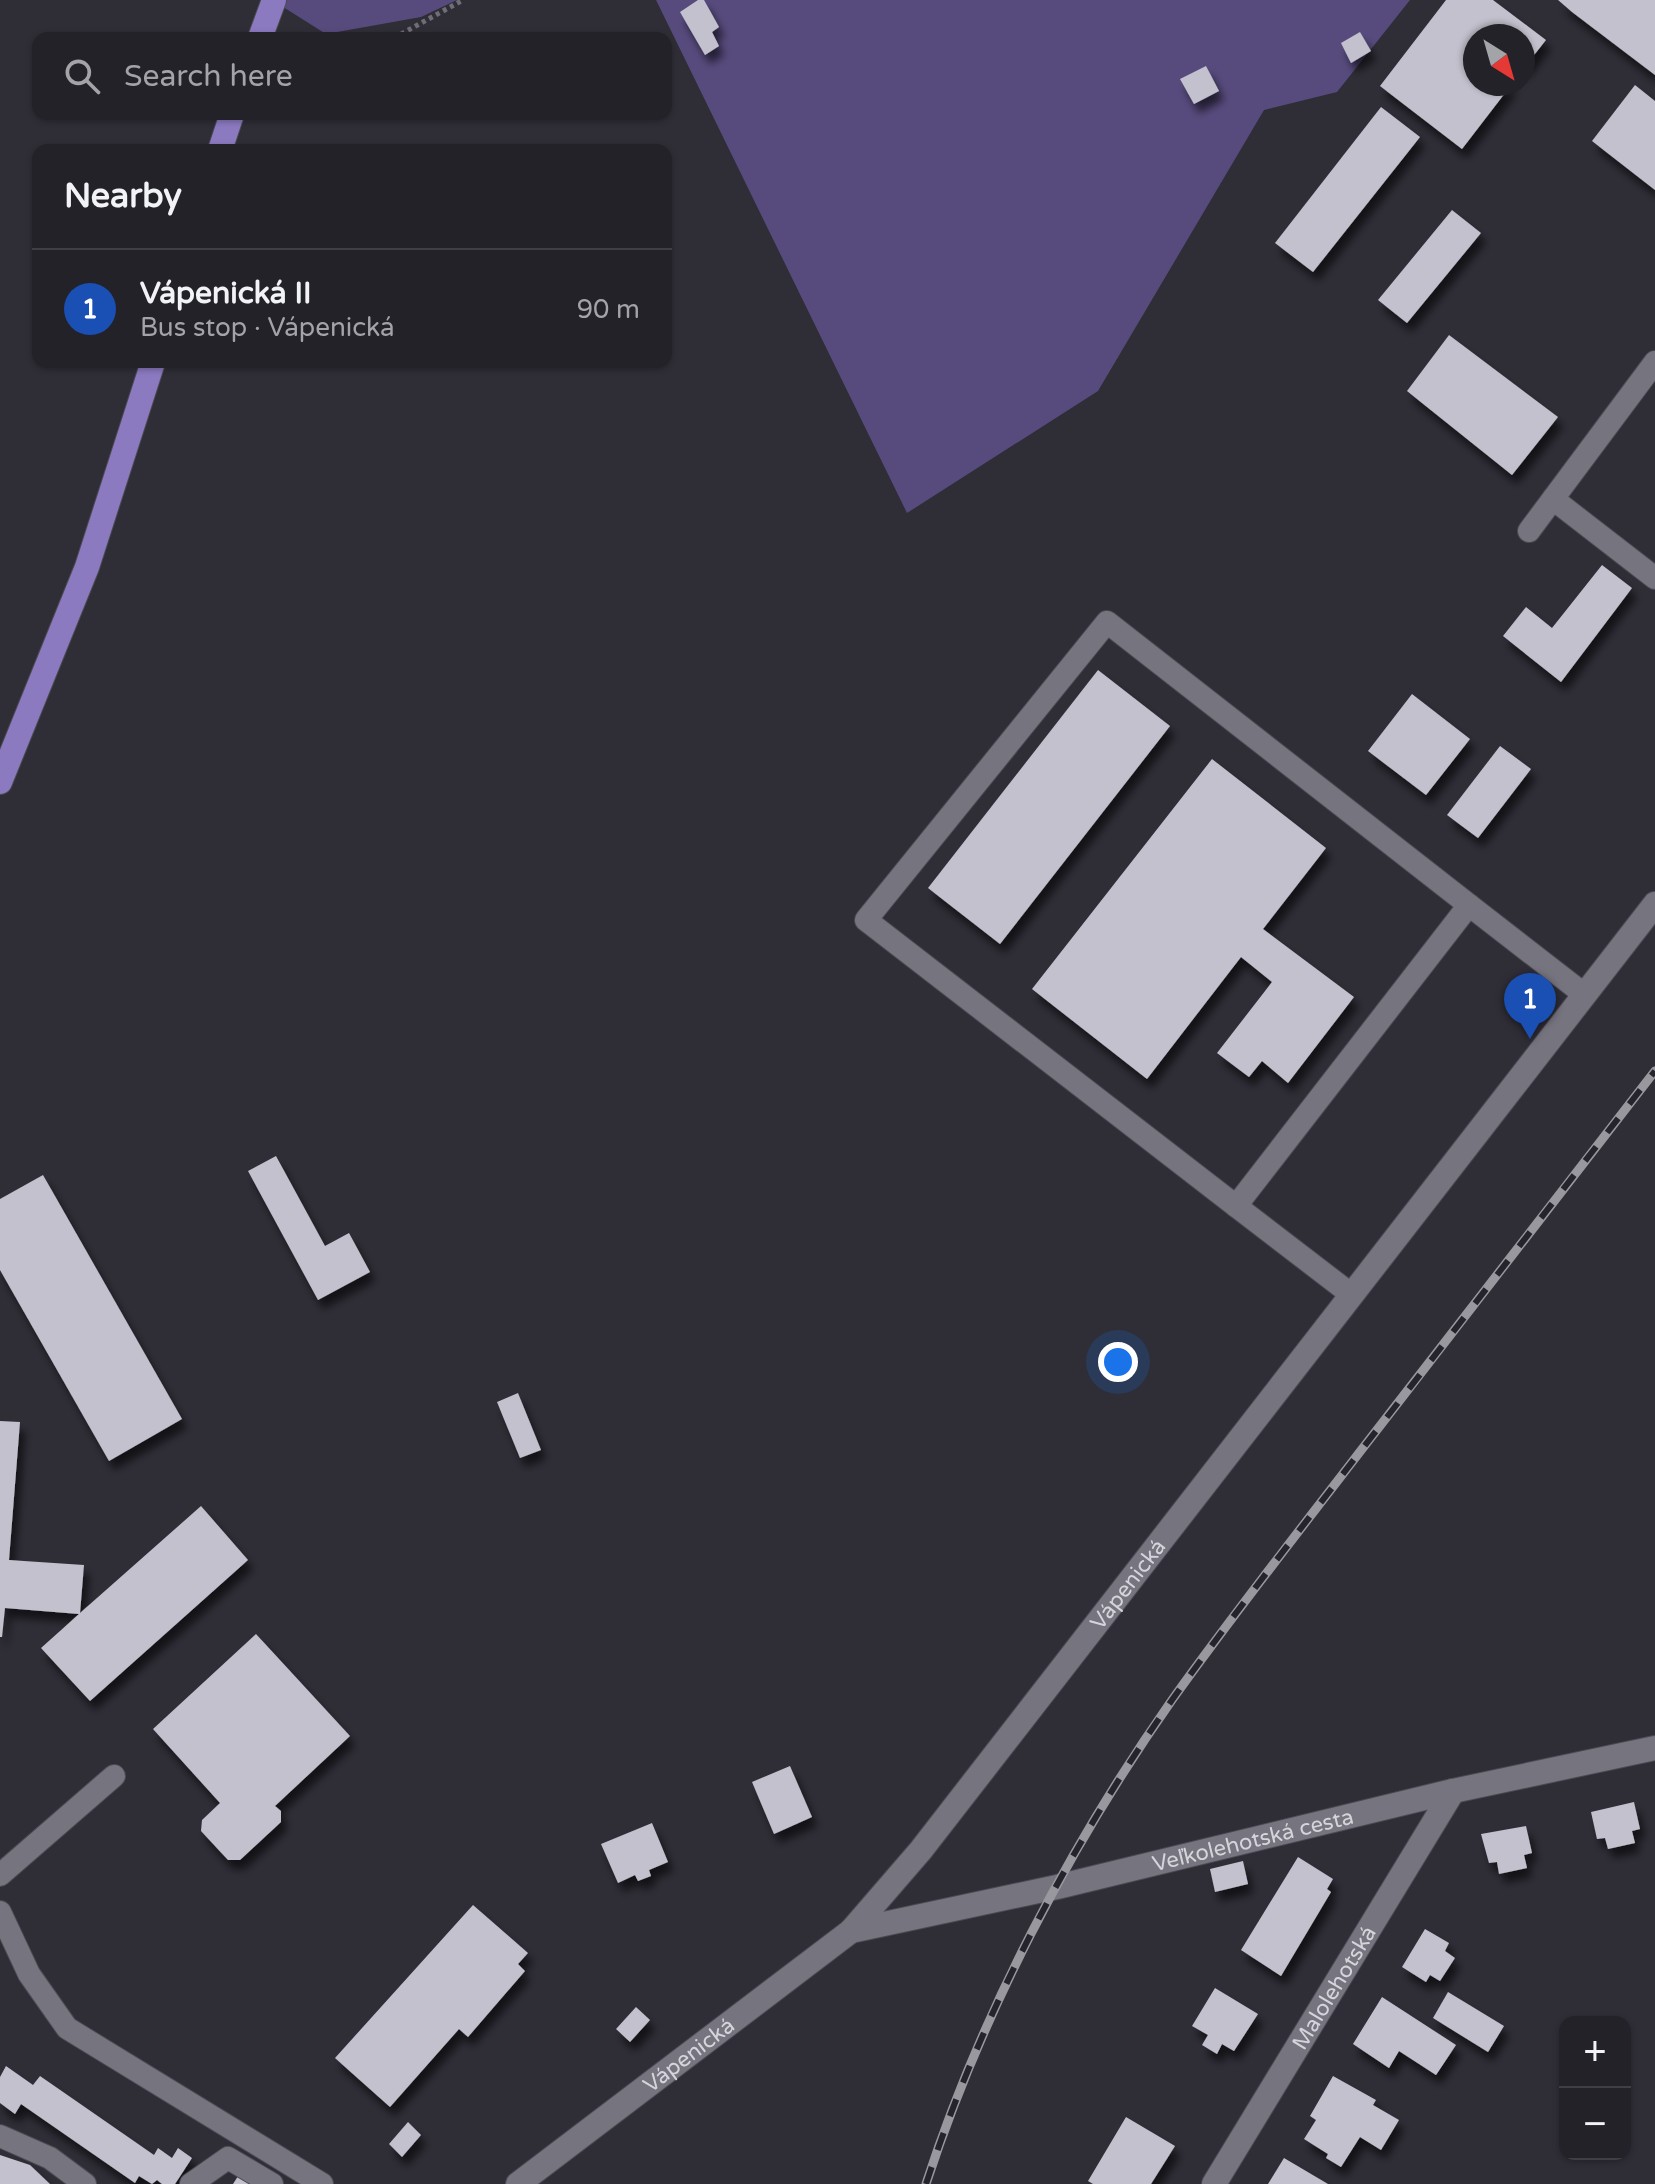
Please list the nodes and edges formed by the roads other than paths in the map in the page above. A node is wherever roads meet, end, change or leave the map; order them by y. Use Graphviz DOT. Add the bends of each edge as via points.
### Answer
graph roads {
  1 [pos="274,0"];
  2 [pos="262,32"];
  3 [pos="230,120"];
  4 [pos="222,144"];
  5 [pos="1655,362"];
  6 [pos="151,368"];
  7 [pos="1553,499"];
  8 [pos="1529,531"];
  9 [pos="1655,578"];
  10 [pos="0,782"];
  11 [pos="1655,904"];
  12 [pos="1469,905"];
  13 [pos="1585,995"];
  14 [pos="1236,1206"];
  15 [pos="1352,1295"];
  16 [pos="1655,1748"];
  17 [pos="114,1776"];
  18 [pos="1453,1791"];
  19 [pos="0,1875"];
  20 [pos="0,1912"];
  21 [pos="851,1931"];
  22 [pos="0,2136"];
  23 [pos="85,2184"];
  24 [pos="191,2184"];
  25 [pos="272,2184"];
  26 [pos="322,2184"];
  27 [pos="518,2184"];
  28 [pos="1214,2184"];
  1 -- 2 [label="main road"];
  3 -- 4 [label="main road"];
  5 -- 7 [label="lane"];
  6 -- 10 [label="main road" via="87,567"];
  7 -- 8 [label="lane"];
  7 -- 9 [label="lane"];
  11 -- 13 [label="street, Vápenická"];
  12 -- 13 [label="lane"];
  12 -- 14 [label="lane"];
  12 -- 14 [label="lane" via="1107,622 866,920"];
  13 -- 15 [label="street, Vápenická"];
  14 -- 15 [label="lane"];
  15 -- 21 [label="street, Vápenická" via="921,1850"];
  16 -- 18 [label="street, Veľkolehotská cesta"];
  17 -- 19 [label="lane"];
  18 -- 21 [label="street, Veľkolehotská cesta"];
  18 -- 28 [label="street, Malolehotská"];
  20 -- 26 [label="lane" via="29,1974 67,2028"];
  21 -- 27 [label="street, Vápenická"];
  22 -- 23 [label="lane" via="50,2158"];
  24 -- 25 [label="lane" via="228,2158"];
}
